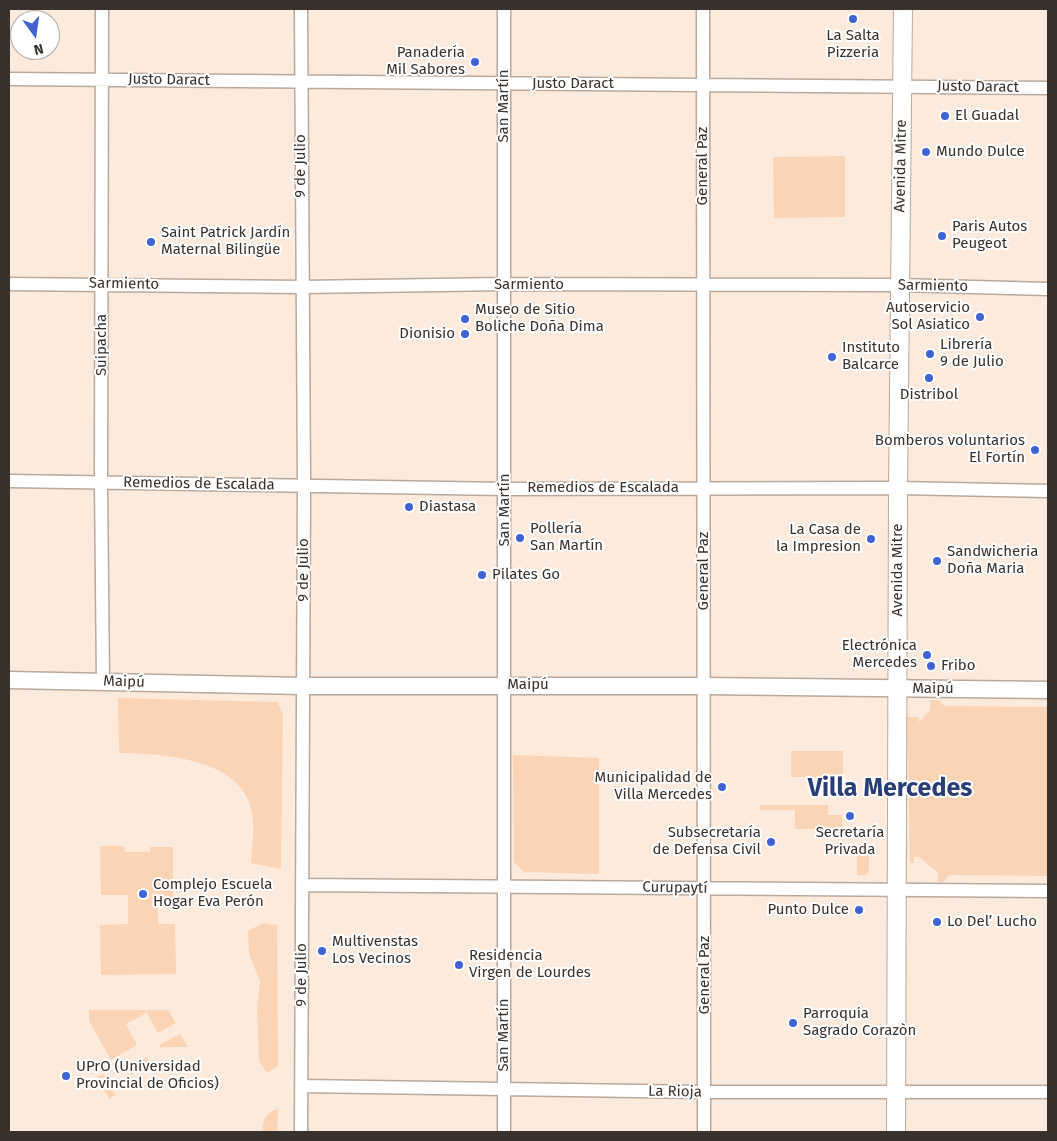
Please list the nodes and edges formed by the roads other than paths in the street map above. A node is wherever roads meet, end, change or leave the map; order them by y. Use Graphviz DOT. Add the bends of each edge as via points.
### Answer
graph roads {
  1 [pos="102,9"];
  2 [pos="301,9"];
  3 [pos="504,9"];
  4 [pos="703,9"];
  5 [pos="902,9"];
  6 [pos="9,78"];
  7 [pos="101,79"];
  8 [pos="302,83"];
  9 [pos="504,83"];
  10 [pos="703,85"];
  11 [pos="902,86"];
  12 [pos="1048,88"];
  13 [pos="9,284"];
  14 [pos="102,284"];
  15 [pos="504,284"];
  16 [pos="899,285"];
  17 [pos="704,286"];
  18 [pos="302,287"];
  19 [pos="1048,290"];
  20 [pos="9,482"];
  21 [pos="101,483"];
  22 [pos="304,485"];
  23 [pos="704,488"];
  24 [pos="898,488"];
  25 [pos="505,489"];
  26 [pos="1048,491"];
  27 [pos="9,680"];
  28 [pos="103,682"];
  29 [pos="504,685"];
  30 [pos="302,686"];
  31 [pos="704,686"];
  32 [pos="898,690"];
  33 [pos="1048,690"];
  34 [pos="302,885"];
  35 [pos="504,885"];
  36 [pos="705,889"];
  37 [pos="897,891"];
  38 [pos="1048,891"];
  39 [pos="302,1086"];
  40 [pos="504,1089"];
  41 [pos="704,1092"];
  42 [pos="897,1092"];
  43 [pos="1048,1092"];
  44 [pos="301,1132"];
  45 [pos="504,1132"];
  46 [pos="704,1132"];
  47 [pos="896,1132"];
  1 -- 7 [label="street, Suipacha"];
  2 -- 8 [label="street, 9 de Julio"];
  3 -- 9 [label="street, San Martín"];
  4 -- 10 [label="street, General Paz"];
  5 -- 11 [label="main road, Avenida Mitre"];
  6 -- 7 [label="street, Justo Daract"];
  7 -- 8 [label="street, Justo Daract"];
  7 -- 14 [label="street, Suipacha"];
  8 -- 9 [label="street, Justo Daract"];
  8 -- 18 [label="street, 9 de Julio"];
  9 -- 10 [label="street, Justo Daract"];
  9 -- 15 [label="street, San Martín"];
  10 -- 11 [label="street, Justo Daract"];
  10 -- 17 [label="street, General Paz"];
  11 -- 12 [label="street, Justo Daract"];
  11 -- 16 [label="main road, Avenida Mitre"];
  13 -- 14 [label="street, Sarmiento"];
  14 -- 18 [label="street, Sarmiento"];
  14 -- 21 [label="street, Suipacha"];
  15 -- 17 [label="street, Sarmiento"];
  15 -- 18 [label="street, Sarmiento"];
  15 -- 25 [label="street, San Martín"];
  16 -- 17 [label="street, Sarmiento"];
  16 -- 19 [label="street, Sarmiento"];
  16 -- 24 [label="main road, Avenida Mitre"];
  17 -- 23 [label="street, General Paz"];
  18 -- 22 [label="street, 9 de Julio"];
  20 -- 21 [label="street, Remedios de Escalada"];
  21 -- 22 [label="street, Remedios de Escalada"];
  21 -- 28 [label="street, Suipacha"];
  22 -- 25 [label="street, Remedios de Escalada"];
  22 -- 30 [label="street, 9 de Julio"];
  23 -- 24 [label="street, Remedios de Escalada"];
  23 -- 25 [label="street, Remedios de Escalada"];
  23 -- 31 [label="street, General Paz"];
  24 -- 26 [label="street, Remedios de Escalada"];
  24 -- 32 [label="main road, Avenida Mitre"];
  25 -- 29 [label="street, San Martín"];
  27 -- 28 [label="street, Maipú"];
  28 -- 30 [label="street, Maipú"];
  29 -- 30 [label="street, Maipú"];
  29 -- 31 [label="street, Maipú"];
  29 -- 35 [label="street, San Martín"];
  30 -- 34 [label="street, 9 de Julio"];
  31 -- 32 [label="street, Maipú"];
  31 -- 36 [label="street, General Paz"];
  32 -- 33 [label="street, Maipú"];
  32 -- 37 [label="main road, Avenida Mitre"];
  34 -- 35 [label="street, Curupaytí"];
  34 -- 39 [label="street, 9 de Julio"];
  35 -- 36 [label="street, Curupaytí"];
  35 -- 40 [label="street, San Martín"];
  36 -- 37 [label="street, Curupaytí"];
  36 -- 41 [label="street, General Paz"];
  37 -- 38 [label="street, Curupaytí"];
  37 -- 42 [label="main road, Avenida Mitre"];
  39 -- 40 [label="street, La Rioja"];
  39 -- 44 [label="street, 9 de Julio"];
  40 -- 41 [label="street, La Rioja"];
  40 -- 45 [label="street, San Martín"];
  41 -- 42 [label="street, La Rioja"];
  41 -- 46 [label="street, General Paz"];
  42 -- 43 [label="street, La Rioja"];
  42 -- 47 [label="main road, Avenida Mitre"];
}
